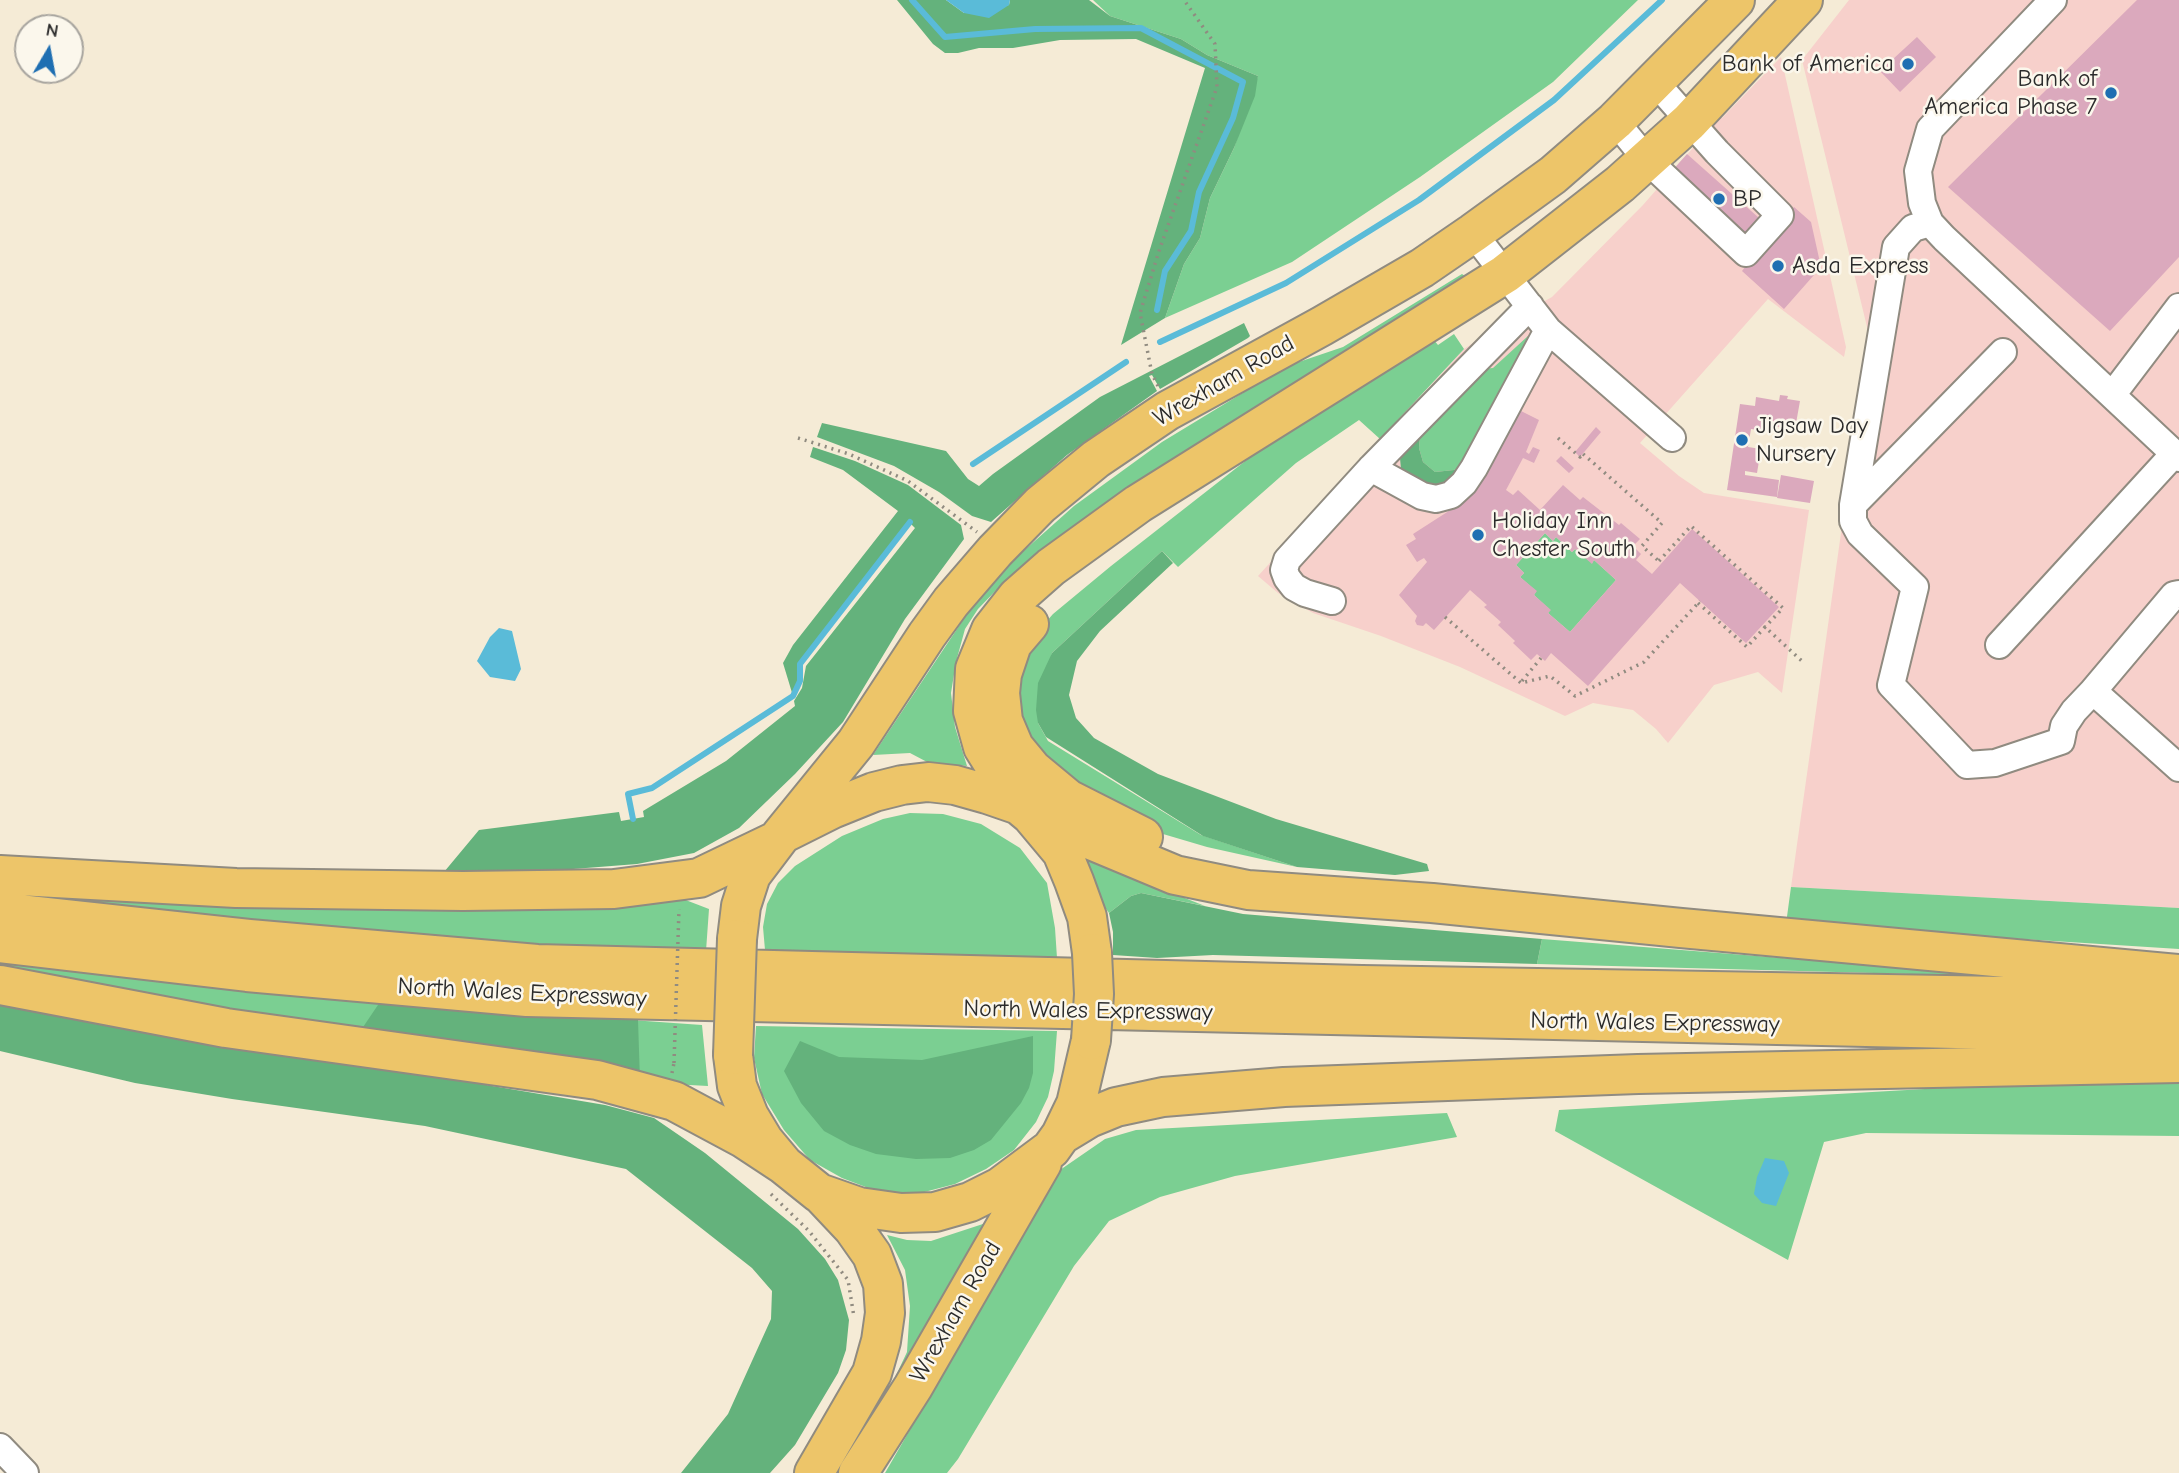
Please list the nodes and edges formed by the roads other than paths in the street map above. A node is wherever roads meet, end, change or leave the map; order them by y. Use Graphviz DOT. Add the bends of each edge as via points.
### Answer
graph roads {
  1 [pos="1735,0"];
  2 [pos="1803,0"];
  3 [pos="2053,0"];
  4 [pos="1655,82"];
  5 [pos="1615,121"];
  6 [pos="1689,122"];
  7 [pos="1647,160"];
  8 [pos="1937,230"];
  9 [pos="1474,233"];
  10 [pos="1506,274"];
  11 [pos="1530,306"];
  12 [pos="2179,307"];
  13 [pos="1548,330"];
  14 [pos="2003,352"];
  15 [pos="2113,394"];
  16 [pos="1672,438"];
  17 [pos="2176,456"];
  18 [pos="1371,468"];
  19 [pos="1138,504"];
  20 [pos="1853,505"];
  21 [pos="2179,594"];
  22 [pos="1332,601"];
  23 [pos="1999,645"];
  24 [pos="2093,691"];
  25 [pos="2179,768"];
  26 [pos="1025,810"];
  27 [pos="778,838"];
  28 [pos="0,875"];
  29 [pos="1432,903"];
  30 [pos="0,912"];
  31 [pos="0,943"];
  32 [pos="2179,974"];
  33 [pos="0,985"];
  34 [pos="2179,999"];
  35 [pos="2179,1034"];
  36 [pos="2179,1063"];
  37 [pos="1056,1142"];
  38 [pos="774,1176"];
  39 [pos="819,1193"];
  40 [pos="0,1447"];
  41 [pos="25,1473"];
  42 [pos="814,1473"];
  43 [pos="858,1473"];
  1 -- 4 [label="highway, Wrexham Road"];
  2 -- 6 [label="highway"];
  3 -- 8 [label="street" via="1930,129 1918,171 1922,203"];
  4 -- 5 [label="highway, Wrexham Road"];
  4 -- 6 [label="street"];
  5 -- 7 [label="street"];
  5 -- 9 [label="highway, Wrexham Road" via="1553,175"];
  6 -- 7 [label="highway"];
  6 -- 7 [label="street" via="1780,215 1746,253"];
  7 -- 10 [label="highway"];
  8 -- 15 [label="street"];
  8 -- 20 [label="street" via="1913,228 1896,247"];
  9 -- 10 [label="street"];
  9 -- 27 [label="highway, Wrexham Road" via="1333,320 1167,411 1096,459 1040,505 995,551 927,635 856,743"];
  10 -- 11 [label="street"];
  10 -- 19 [label="highway"];
  11 -- 13 [label="street"];
  11 -- 18 [label="street"];
  12 -- 15 [label="street"];
  13 -- 16 [label="street"];
  13 -- 18 [label="street" via="1474,468 1451,495 1422,496"];
  14 -- 20 [label="street"];
  15 -- 17 [label="street"];
  17 -- 23 [label="street"];
  18 -- 22 [label="street" via="1287,560 1284,570 1294,587"];
  19 -- 26 [label="highway" via="1017,597 990,630 975,669 973,710 983,747"];
  19 -- 29 [label="highway" via="1106,551 1042,608 1012,644 1000,694 1003,721 1014,747 1033,770 1069,799 1160,846 1245,871"];
  20 -- 24 [label="street" via="1853,520 1860,534 1915,587 1891,685 1967,765 1995,763 2061,741 2064,726"];
  21 -- 24 [label="street"];
  24 -- 25 [label="street"];
  26 -- 27 [label="highway" via="955,785 928,782 874,792"];
  26 -- 29 [label="highway" via="1175,874 1248,890"];
  26 -- 37 [label="highway, Wrexham Road, bridge" via="1062,852 1087,917 1092,953 1091,1040 1076,1104"];
  27 -- 28 [label="highway" via="699,878 614,889 236,888"];
  27 -- 38 [label="highway, Wrexham Road, bridge" via="751,875 741,906 733,1055 737,1086 764,1141"];
  29 -- 32 [label="highway"];
  30 -- 34 [label="highway, North Wales Expressway" via="537,964"];
  31 -- 35 [label="highway, North Wales Expressway" via="527,998"];
  33 -- 38 [label="highway" via="226,1028 597,1080 674,1101 733,1133"];
  36 -- 37 [label="highway" via="1625,1074 1284,1087 1163,1097 1128,1105 1089,1118"];
  37 -- 39 [label="highway" via="1000,1187 935,1212 859,1207"];
  37 -- 43 [label="highway, Wrexham Road" via="914,1387"];
  38 -- 39 [label="highway"];
  39 -- 42 [label="highway, Wrexham Road" via="872,1255 883,1284 885,1313 872,1373"];
  40 -- 41 [label="street"];
}
